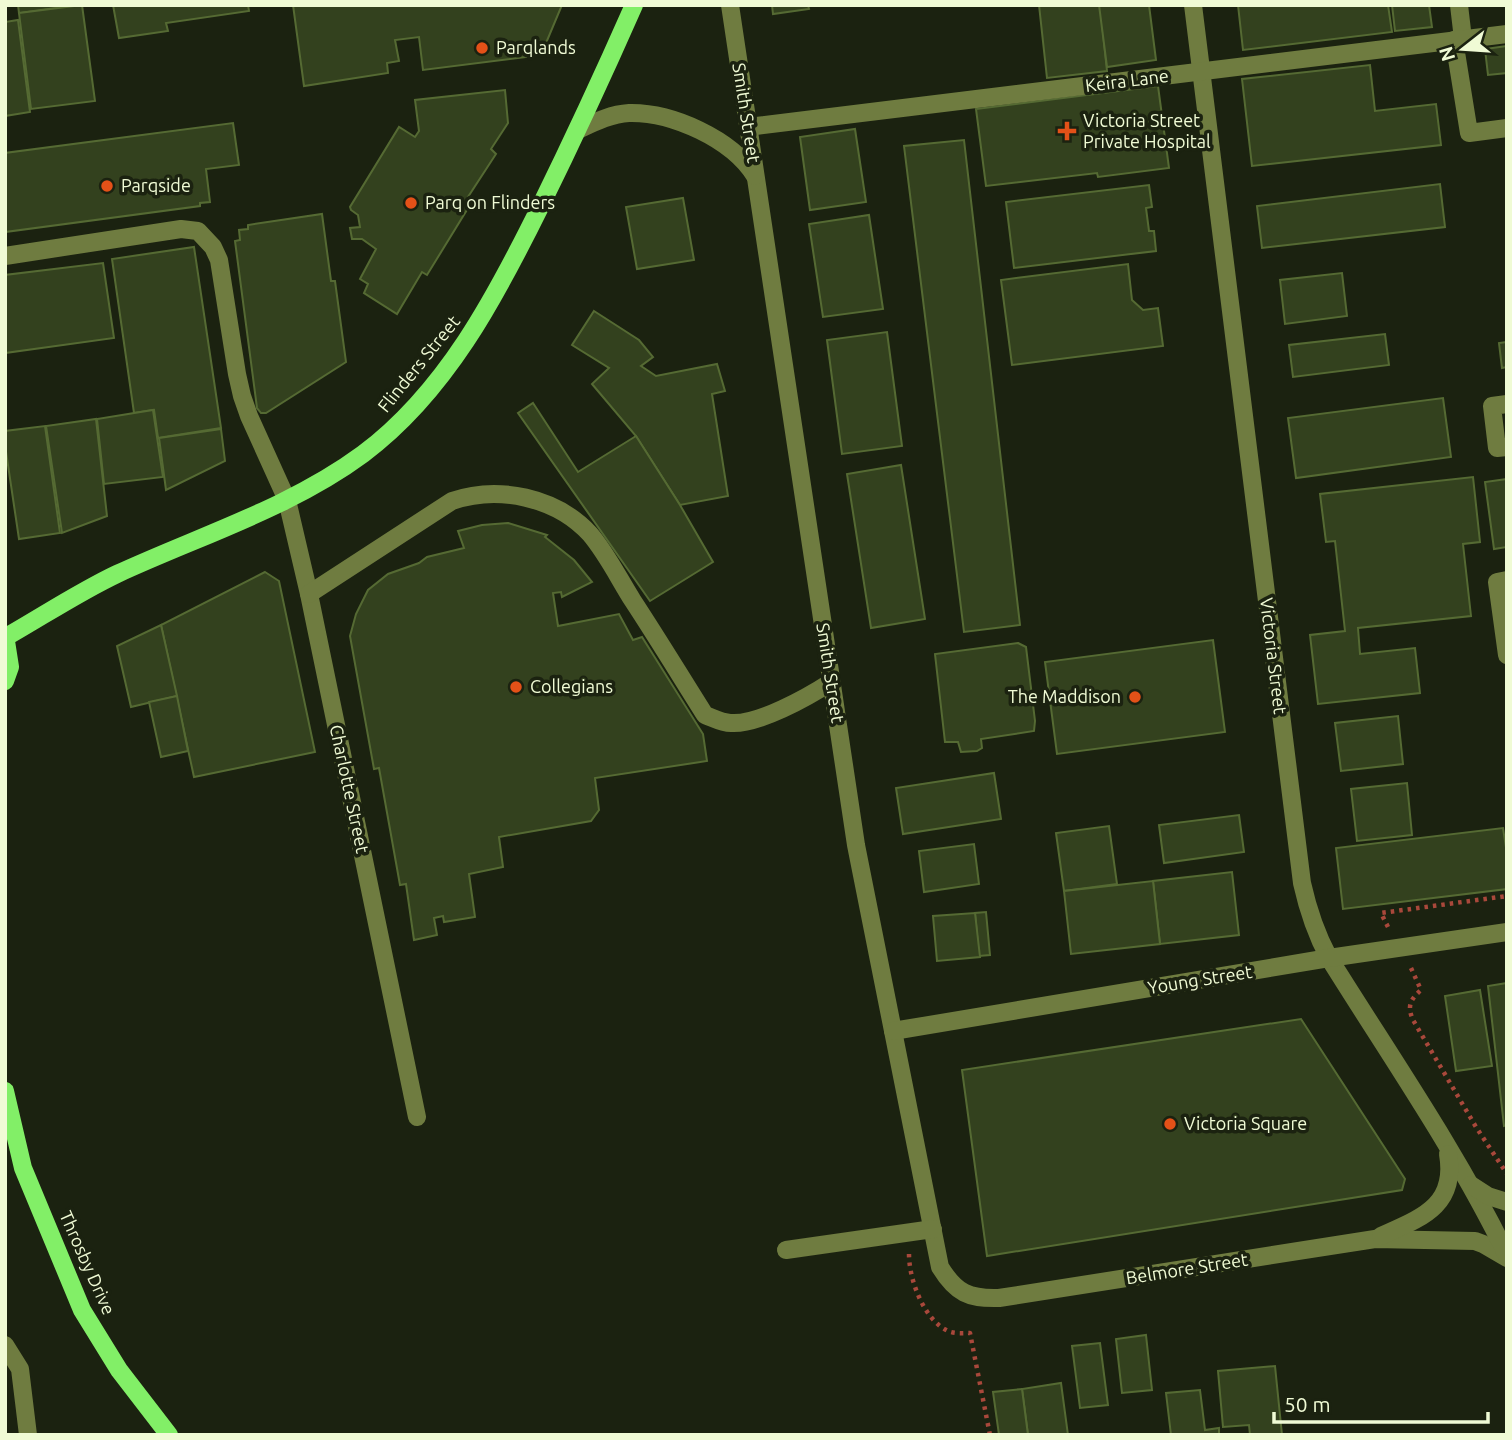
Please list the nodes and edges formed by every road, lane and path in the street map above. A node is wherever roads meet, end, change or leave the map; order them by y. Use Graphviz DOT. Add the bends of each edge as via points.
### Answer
graph roads {
  1 [pos="634,5"];
  2 [pos="730,5"];
  3 [pos="1193,5"];
  4 [pos="1459,5"];
  5 [pos="1507,34"];
  6 [pos="1459,40"];
  7 [pos="1201,71"];
  8 [pos="748,127"];
  9 [pos="1507,128"];
  10 [pos="578,130"];
  11 [pos="755,178"];
  12 [pos="5,256"];
  13 [pos="1507,404"];
  14 [pos="1507,447"];
  15 [pos="287,500"];
  16 [pos="1507,580"];
  17 [pos="309,594"];
  18 [pos="6,636"];
  19 [pos="1507,656"];
  20 [pos="5,681"];
  21 [pos="831,682"];
  22 [pos="1507,895"];
  23 [pos="1507,932"];
  24 [pos="1399,948"];
  25 [pos="1329,958"];
  26 [pos="893,1031"];
  27 [pos="5,1091"];
  28 [pos="417,1117"];
  29 [pos="1447,1147"];
  30 [pos="1507,1174"];
  31 [pos="1468,1183"];
  32 [pos="1507,1202"];
  33 [pos="933,1228"];
  34 [pos="1375,1239"];
  35 [pos="786,1250"];
  36 [pos="1507,1257"];
  37 [pos="909,1260"];
  38 [pos="999,1298"];
  39 [pos="5,1345"];
  40 [pos="28,1435"];
  41 [pos="169,1435"];
  42 [pos="990,1435"];
  1 -- 10 [label="main road, Flinders Street"];
  2 -- 8 [label="street, Smith Street"];
  3 -- 7 [label="street, Victoria Street"];
  4 -- 6 [label="street"];
  5 -- 6 [label="street, Keira Lane"];
  6 -- 7 [label="street, Keira Lane"];
  6 -- 9 [label="street" via="1469,133"];
  7 -- 8 [label="street, Keira Lane"];
  7 -- 25 [label="street, Victoria Street" via="1302,883 1317,935"];
  8 -- 11 [label="street, Smith Street"];
  10 -- 11 [label="street" via="627,113 662,117 715,138 745,163"];
  10 -- 15 [label="main road, Flinders Street" via="478,324 430,389 398,425 361,456"];
  11 -- 21 [label="street, Smith Street"];
  12 -- 15 [label="street, Charlotte Street" via="181,229 206,236 219,260 243,396"];
  13 -- 14 [label="street" via="1492,406 1497,448"];
  15 -- 17 [label="street, Charlotte Street"];
  15 -- 18 [label="main road, Flinders Street" via="114,576"];
  16 -- 19 [label="street" via="1497,582"];
  17 -- 21 [label="street" via="452,501 470,495 524,496 561,511 590,535 705,715 729,724 750,721"];
  17 -- 28 [label="street, Charlotte Street"];
  18 -- 20 [label="main road" via="10,667"];
  21 -- 26 [label="street, Smith Street" via="856,845"];
  22 -- 24 [label="path" via="1381,913"];
  23 -- 24 [label="street, Young Street"];
  24 -- 25 [label="street, Young Street"];
  24 -- 30 [label="path" via="1421,990 1410,1002 1413,1020"];
  25 -- 26 [label="street, Young Street"];
  25 -- 29 [label="street, Victoria Street"];
  26 -- 33 [label="street, Smith Street"];
  27 -- 41 [label="main road, Throsby Drive" via="23,1168 82,1310"];
  29 -- 31 [label="street, Victoria Street"];
  29 -- 34 [label="street, Belmore Street" via="1450,1181 1443,1198 1416,1221"];
  31 -- 32 [label="street"];
  31 -- 36 [label="street, Victoria Street"];
  33 -- 35 [label="street"];
  33 -- 38 [label="street, Smith Street" via="940,1267 950,1282 963,1293"];
  34 -- 36 [label="street, Belmore Street" via="1475,1241"];
  34 -- 38 [label="street, Belmore Street"];
  37 -- 42 [label="path" via="932,1319 950,1332 970,1333"];
  39 -- 40 [label="street" via="20,1369"];
}
